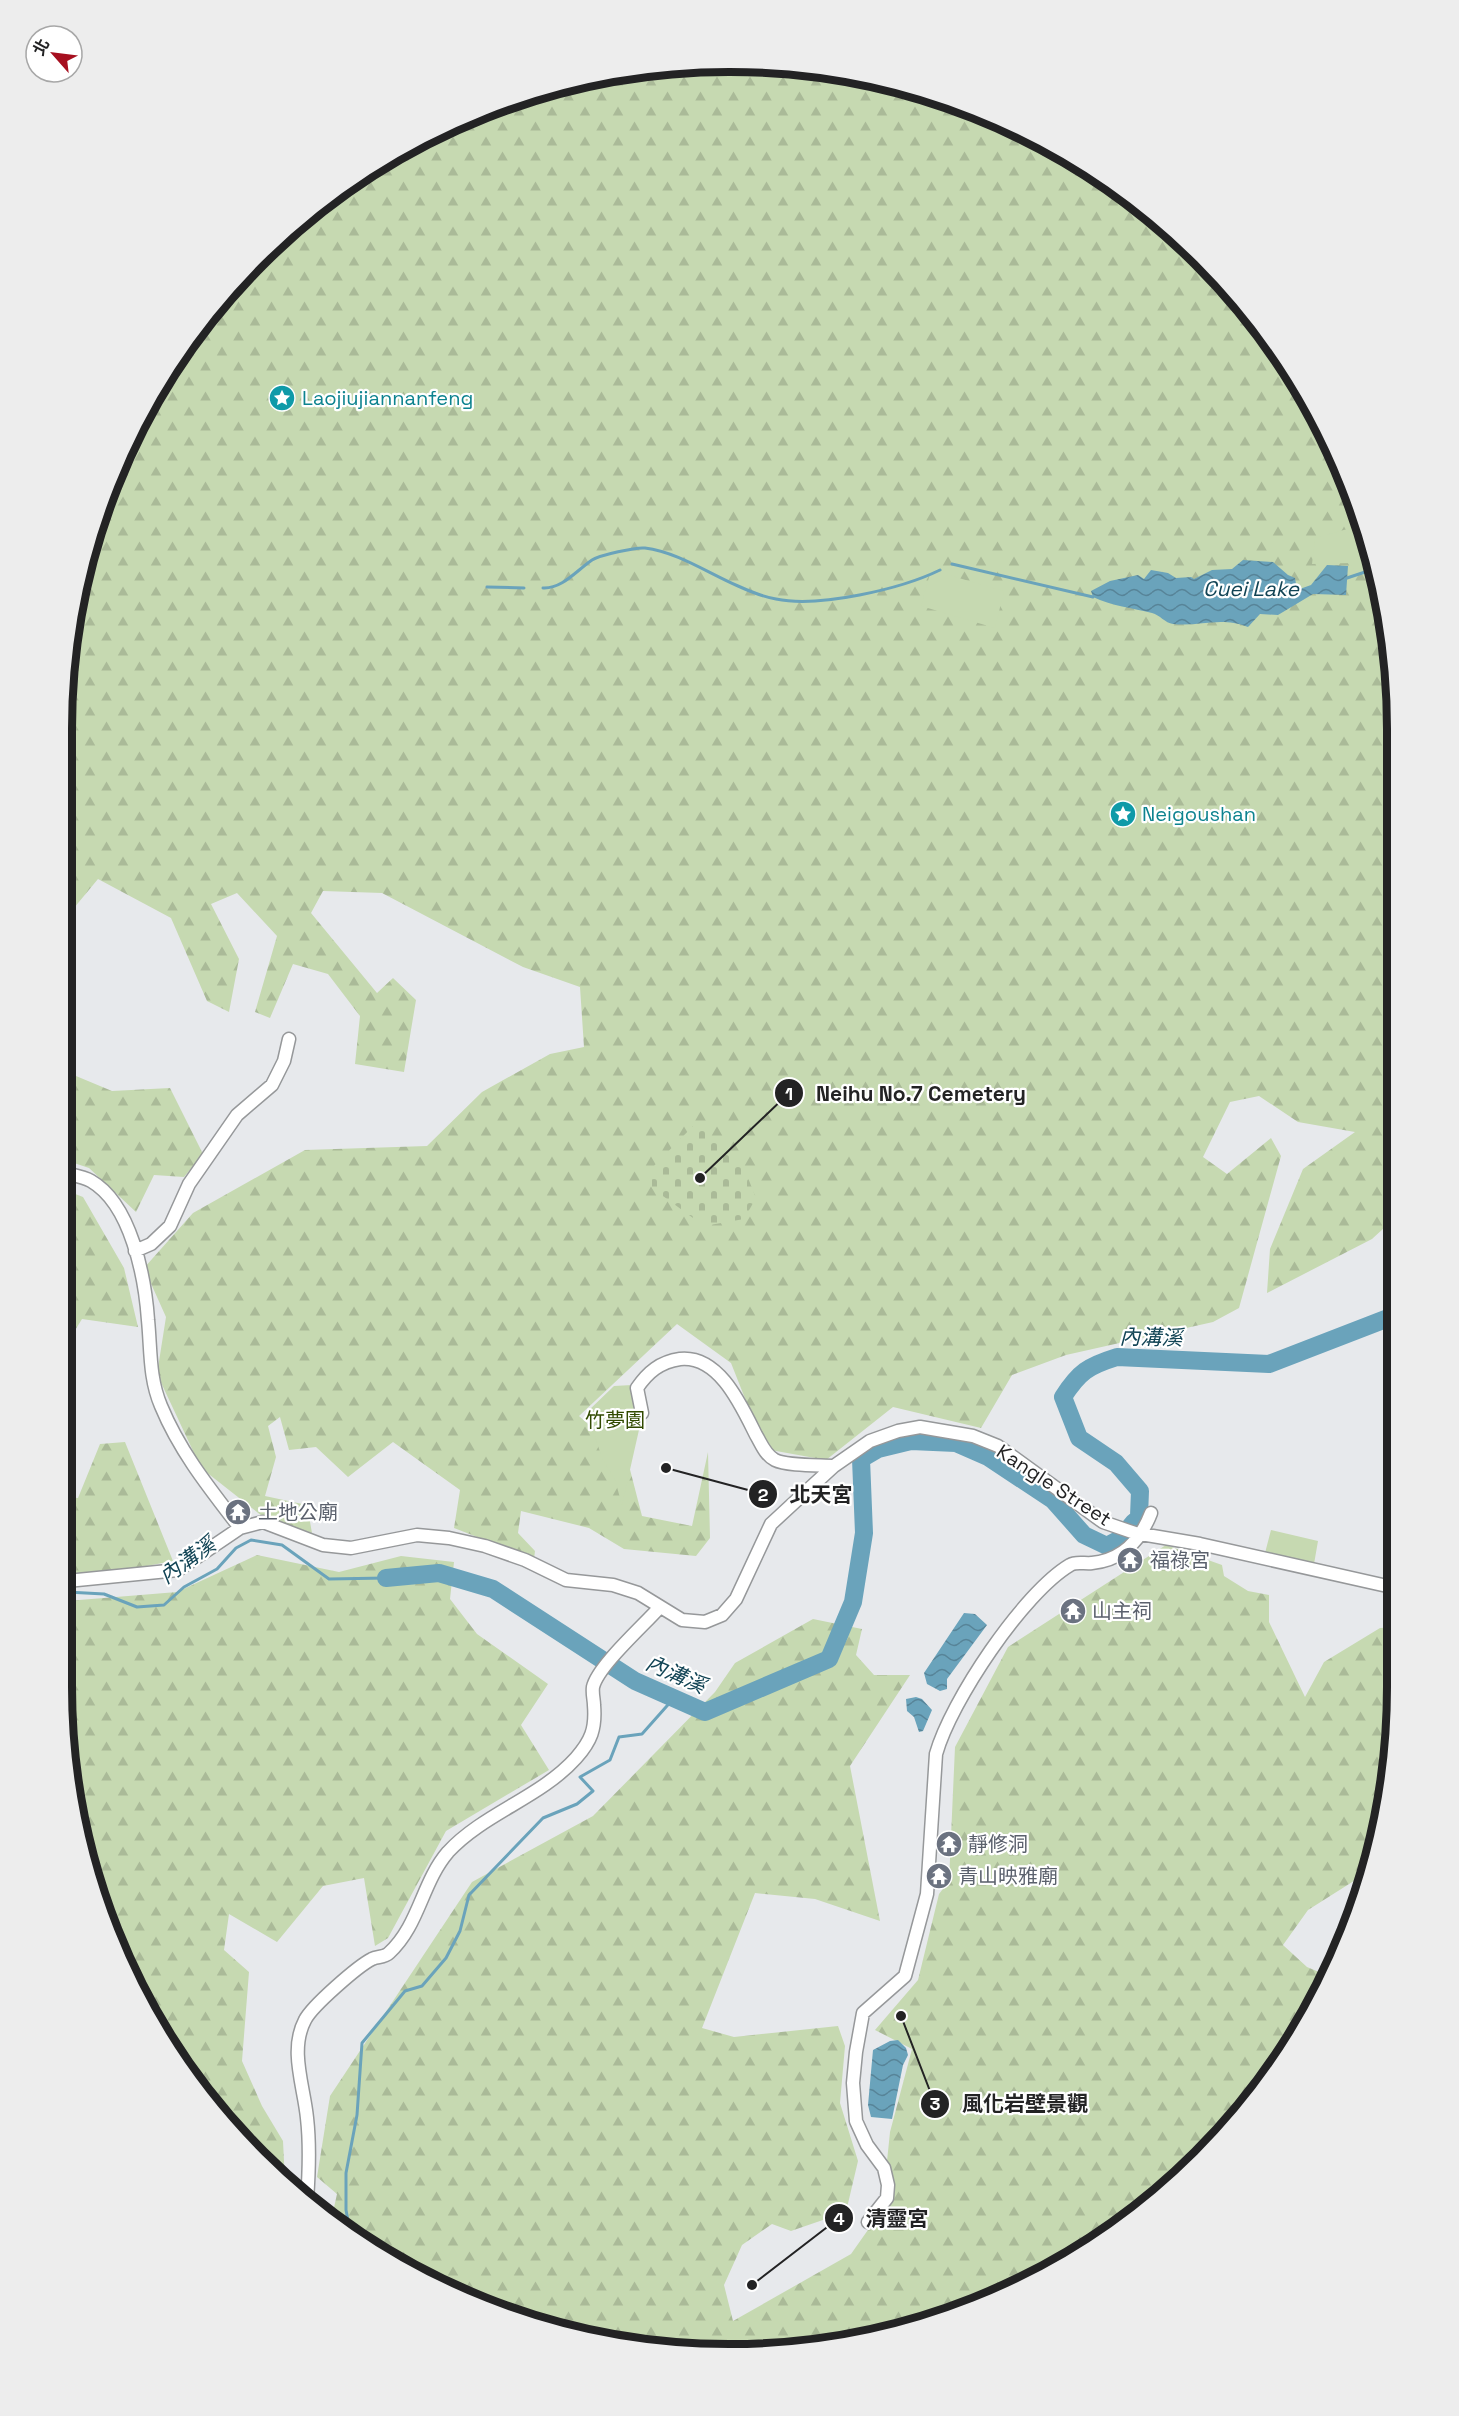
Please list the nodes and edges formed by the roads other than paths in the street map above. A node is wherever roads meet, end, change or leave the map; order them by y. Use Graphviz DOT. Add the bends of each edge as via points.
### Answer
graph roads {
  1 [pos="289,1039"];
  2 [pos="72,1175"];
  3 [pos="135,1251"];
  4 [pos="642,1413"];
  5 [pos="834,1466"];
  6 [pos="1151,1513"];
  7 [pos="240,1528"];
  8 [pos="1139,1533"];
  9 [pos="72,1580"];
  10 [pos="1387,1586"];
  11 [pos="659,1608"];
  12 [pos="307,2190"];
  13 [pos="867,2222"];
  1 -- 3 [label="street" via="272,1085 237,1115 189,1184 170,1226 151,1244"];
  2 -- 3 [label="street" via="91,1181 118,1207"];
  3 -- 7 [label="street" via="148,1319 150,1363 161,1405 197,1473"];
  4 -- 5 [label="street" via="637,1388 648,1372 671,1360 692,1358 705,1363 728,1386 766,1452 776,1460"];
  5 -- 8 [label="street, Kangle Street" via="870,1441 898,1431 920,1427 952,1432 998,1446 1103,1522"];
  5 -- 11 [label="street, Kangle Street" via="771,1524 736,1599 722,1615 705,1622 682,1620"];
  6 -- 8 [label="street"];
  7 -- 9 [label="street" via="178,1570"];
  7 -- 11 [label="street, Kangle Street" via="263,1522 323,1545 351,1548 417,1535 449,1538 525,1560 566,1580 638,1593"];
  8 -- 10 [label="street"];
  8 -- 13 [label="street" via="1118,1557 1073,1563 1046,1582 1007,1628 950,1715 940,1739 927,1894 905,1976 862,2013 853,2083 856,2121 867,2145 885,2168 888,2185 887,2198"];
  11 -- 12 [label="street" via="601,1669 593,1689 593,1737 576,1758 450,1851 439,1864 400,1940 387,1955 372,1959 319,2002 305,2020 298,2039 298,2059 307,2119"];
}
